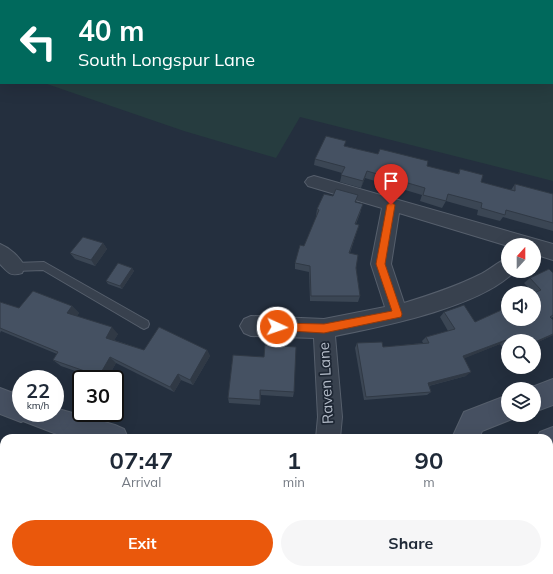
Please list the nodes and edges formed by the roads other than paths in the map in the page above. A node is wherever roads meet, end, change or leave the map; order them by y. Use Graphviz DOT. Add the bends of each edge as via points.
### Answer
graph roads {
  1 [pos="314,182"];
  2 [pos="391,205"];
  3 [pos="505,238"];
  4 [pos="541,248"];
  5 [pos="0,252"];
  6 [pos="553,252"];
  7 [pos="15,267"];
  8 [pos="501,271"];
  9 [pos="397,314"];
  10 [pos="144,324"];
  11 [pos="251,326"];
  12 [pos="324,329"];
  13 [pos="553,392"];
  14 [pos="541,396"];
  15 [pos="0,401"];
  16 [pos="12,406"];
  17 [pos="501,411"];
  18 [pos="58,422"];
  19 [pos="100,434"];
  20 [pos="328,434"];
  21 [pos="467,434"];
  1 -- 2 [label="street"];
  2 -- 3 [label="street"];
  2 -- 9 [label="street" via="381,264"];
  4 -- 6 [label="street"];
  5 -- 7 [label="street"];
  7 -- 10 [label="lane" via="44,266"];
  8 -- 9 [label="street" via="458,295"];
  9 -- 12 [label="street"];
  11 -- 12 [label="street"];
  12 -- 20 [label="street, Raven Lane" via="330,417"];
  13 -- 14 [label="street"];
  15 -- 16 [label="street"];
  17 -- 21 [label="street" via="473,421"];
  18 -- 19 [label="street"];
}
